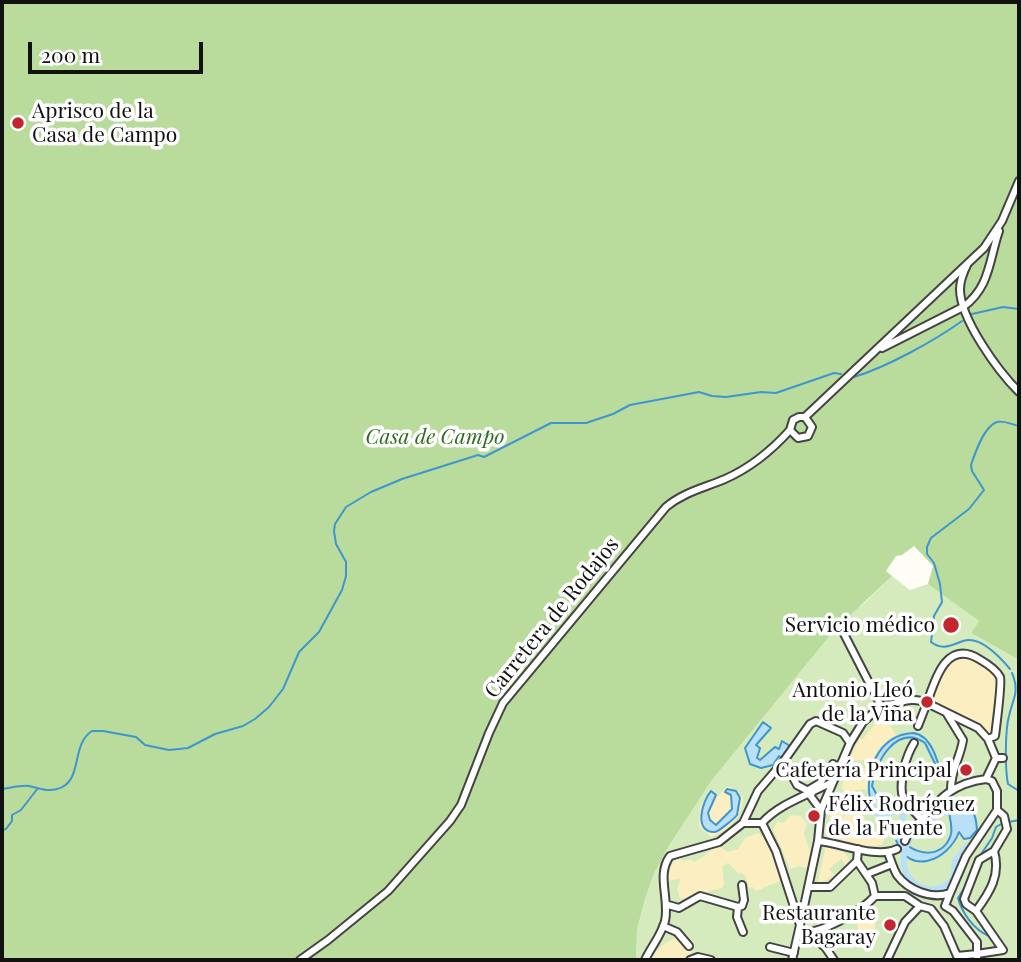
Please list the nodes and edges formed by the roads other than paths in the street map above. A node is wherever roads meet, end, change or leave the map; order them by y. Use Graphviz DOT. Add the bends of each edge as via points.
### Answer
graph roads {
  1 [pos="1019,181"];
  2 [pos="1002,221"];
  3 [pos="968,261"];
  4 [pos="963,307"];
  5 [pos="874,352"];
  6 [pos="1019,392"];
  7 [pos="805,417"];
  8 [pos="790,430"];
  9 [pos="841,628"];
  10 [pos="927,703"];
  11 [pos="881,706"];
  12 [pos="946,713"];
  13 [pos="918,726"];
  14 [pos="857,730"];
  15 [pos="843,733"];
  16 [pos="988,739"];
  17 [pos="850,743"];
  18 [pos="914,743"];
  19 [pos="833,764"];
  20 [pos="772,774"];
  21 [pos="986,779"];
  22 [pos="832,782"];
  23 [pos="951,789"];
  24 [pos="810,792"];
  25 [pos="821,810"];
  26 [pos="997,810"];
  27 [pos="922,820"];
  28 [pos="743,823"];
  29 [pos="762,823"];
  30 [pos="818,841"];
  31 [pos="905,841"];
  32 [pos="858,849"];
  33 [pos="897,849"];
  34 [pos="994,851"];
  35 [pos="888,853"];
  36 [pos="857,861"];
  37 [pos="892,864"];
  38 [pos="867,874"];
  39 [pos="742,885"];
  40 [pos="809,887"];
  41 [pos="950,893"];
  42 [pos="875,896"];
  43 [pos="668,905"];
  44 [pos="920,906"];
  45 [pos="945,906"];
  46 [pos="738,907"];
  47 [pos="931,909"];
  48 [pos="976,911"];
  49 [pos="663,926"];
  50 [pos="800,929"];
  51 [pos="743,932"];
  52 [pos="809,934"];
  53 [pos="770,947"];
  54 [pos="693,952"];
  55 [pos="977,956"];
  56 [pos="793,957"];
  57 [pos="954,958"];
  58 [pos="300,960"];
  59 [pos="645,960"];
  60 [pos="690,960"];
  61 [pos="711,960"];
  62 [pos="834,960"];
  63 [pos="887,960"];
  1 -- 2 [label="street"];
  2 -- 3 [label="street" via="984,248"];
  2 -- 4 [label="street" via="982,290"];
  3 -- 4 [label="street" via="960,289"];
  3 -- 5 [label="street"];
  4 -- 5 [label="street"];
  4 -- 6 [label="street"];
  5 -- 7 [label="street"];
  7 -- 8 [label="street" via="793,420"];
  7 -- 8 [label="street" via="812,427 808,436 798,438"];
  8 -- 58 [label="street, Carretera de Rodajos" via="743,470 687,493 666,507 503,703 450,821 388,891"];
  9 -- 11 [label="street"];
  10 -- 11 [label="street" via="897,701"];
  10 -- 12 [label="street"];
  10 -- 13 [label="street"];
  10 -- 16 [label="street" via="950,658 976,657 993,668 1002,686 995,736"];
  11 -- 14 [label="street"];
  12 -- 16 [label="street" via="978,728"];
  12 -- 23 [label="street" via="963,740 951,773"];
  14 -- 15 [label="street"];
  14 -- 17 [label="street"];
  15 -- 17 [label="street"];
  15 -- 20 [label="street" via="816,721 810,724"];
  16 -- 21 [label="street" via="1000,758"];
  17 -- 22 [label="street"];
  18 -- 27 [label="street" via="902,792"];
  19 -- 24 [label="street"];
  20 -- 24 [label="street" via="790,772 797,785"];
  20 -- 28 [label="street"];
  21 -- 23 [label="street"];
  21 -- 26 [label="street" via="998,791"];
  22 -- 24 [label="street"];
  22 -- 25 [label="street"];
  23 -- 27 [label="street"];
  24 -- 25 [label="street"];
  24 -- 29 [label="street"];
  25 -- 30 [label="street"];
  26 -- 34 [label="street" via="1007,829"];
  26 -- 41 [label="street" via="966,856"];
  27 -- 31 [label="street"];
  28 -- 29 [label="street"];
  28 -- 43 [label="street" via="719,842 670,856 663,868"];
  29 -- 50 [label="street" via="776,851"];
  30 -- 32 [label="street"];
  30 -- 40 [label="street"];
  32 -- 35 [label="street"];
  32 -- 36 [label="street"];
  33 -- 35 [label="street"];
  34 -- 48 [label="street" via="998,866 988,895"];
  34 -- 48 [label="street" via="979,860 964,900"];
  35 -- 37 [label="street"];
  36 -- 38 [label="street"];
  36 -- 40 [label="street" via="828,888"];
  37 -- 38 [label="street"];
  37 -- 41 [label="street" via="912,887 934,896"];
  38 -- 42 [label="street"];
  39 -- 46 [label="street" via="744,900"];
  40 -- 50 [label="street"];
  41 -- 45 [label="street"];
  42 -- 44 [label="street" via="905,896"];
  42 -- 52 [label="street" via="860,909"];
  43 -- 46 [label="street" via="679,908 702,896"];
  43 -- 49 [label="street"];
  44 -- 47 [label="street"];
  44 -- 63 [label="street" via="905,922"];
  45 -- 47 [label="street"];
  45 -- 55 [label="street" via="977,942"];
  46 -- 51 [label="street"];
  47 -- 57 [label="street" via="944,926"];
  48 -- 55 [label="street" via="1003,950"];
  49 -- 54 [label="street" via="677,932"];
  49 -- 59 [label="street"];
  50 -- 52 [label="street"];
  50 -- 56 [label="street"];
  52 -- 62 [label="street"];
  53 -- 56 [label="street"];
  54 -- 60 [label="street"];
  54 -- 61 [label="street"];
  55 -- 57 [label="street"];
}
